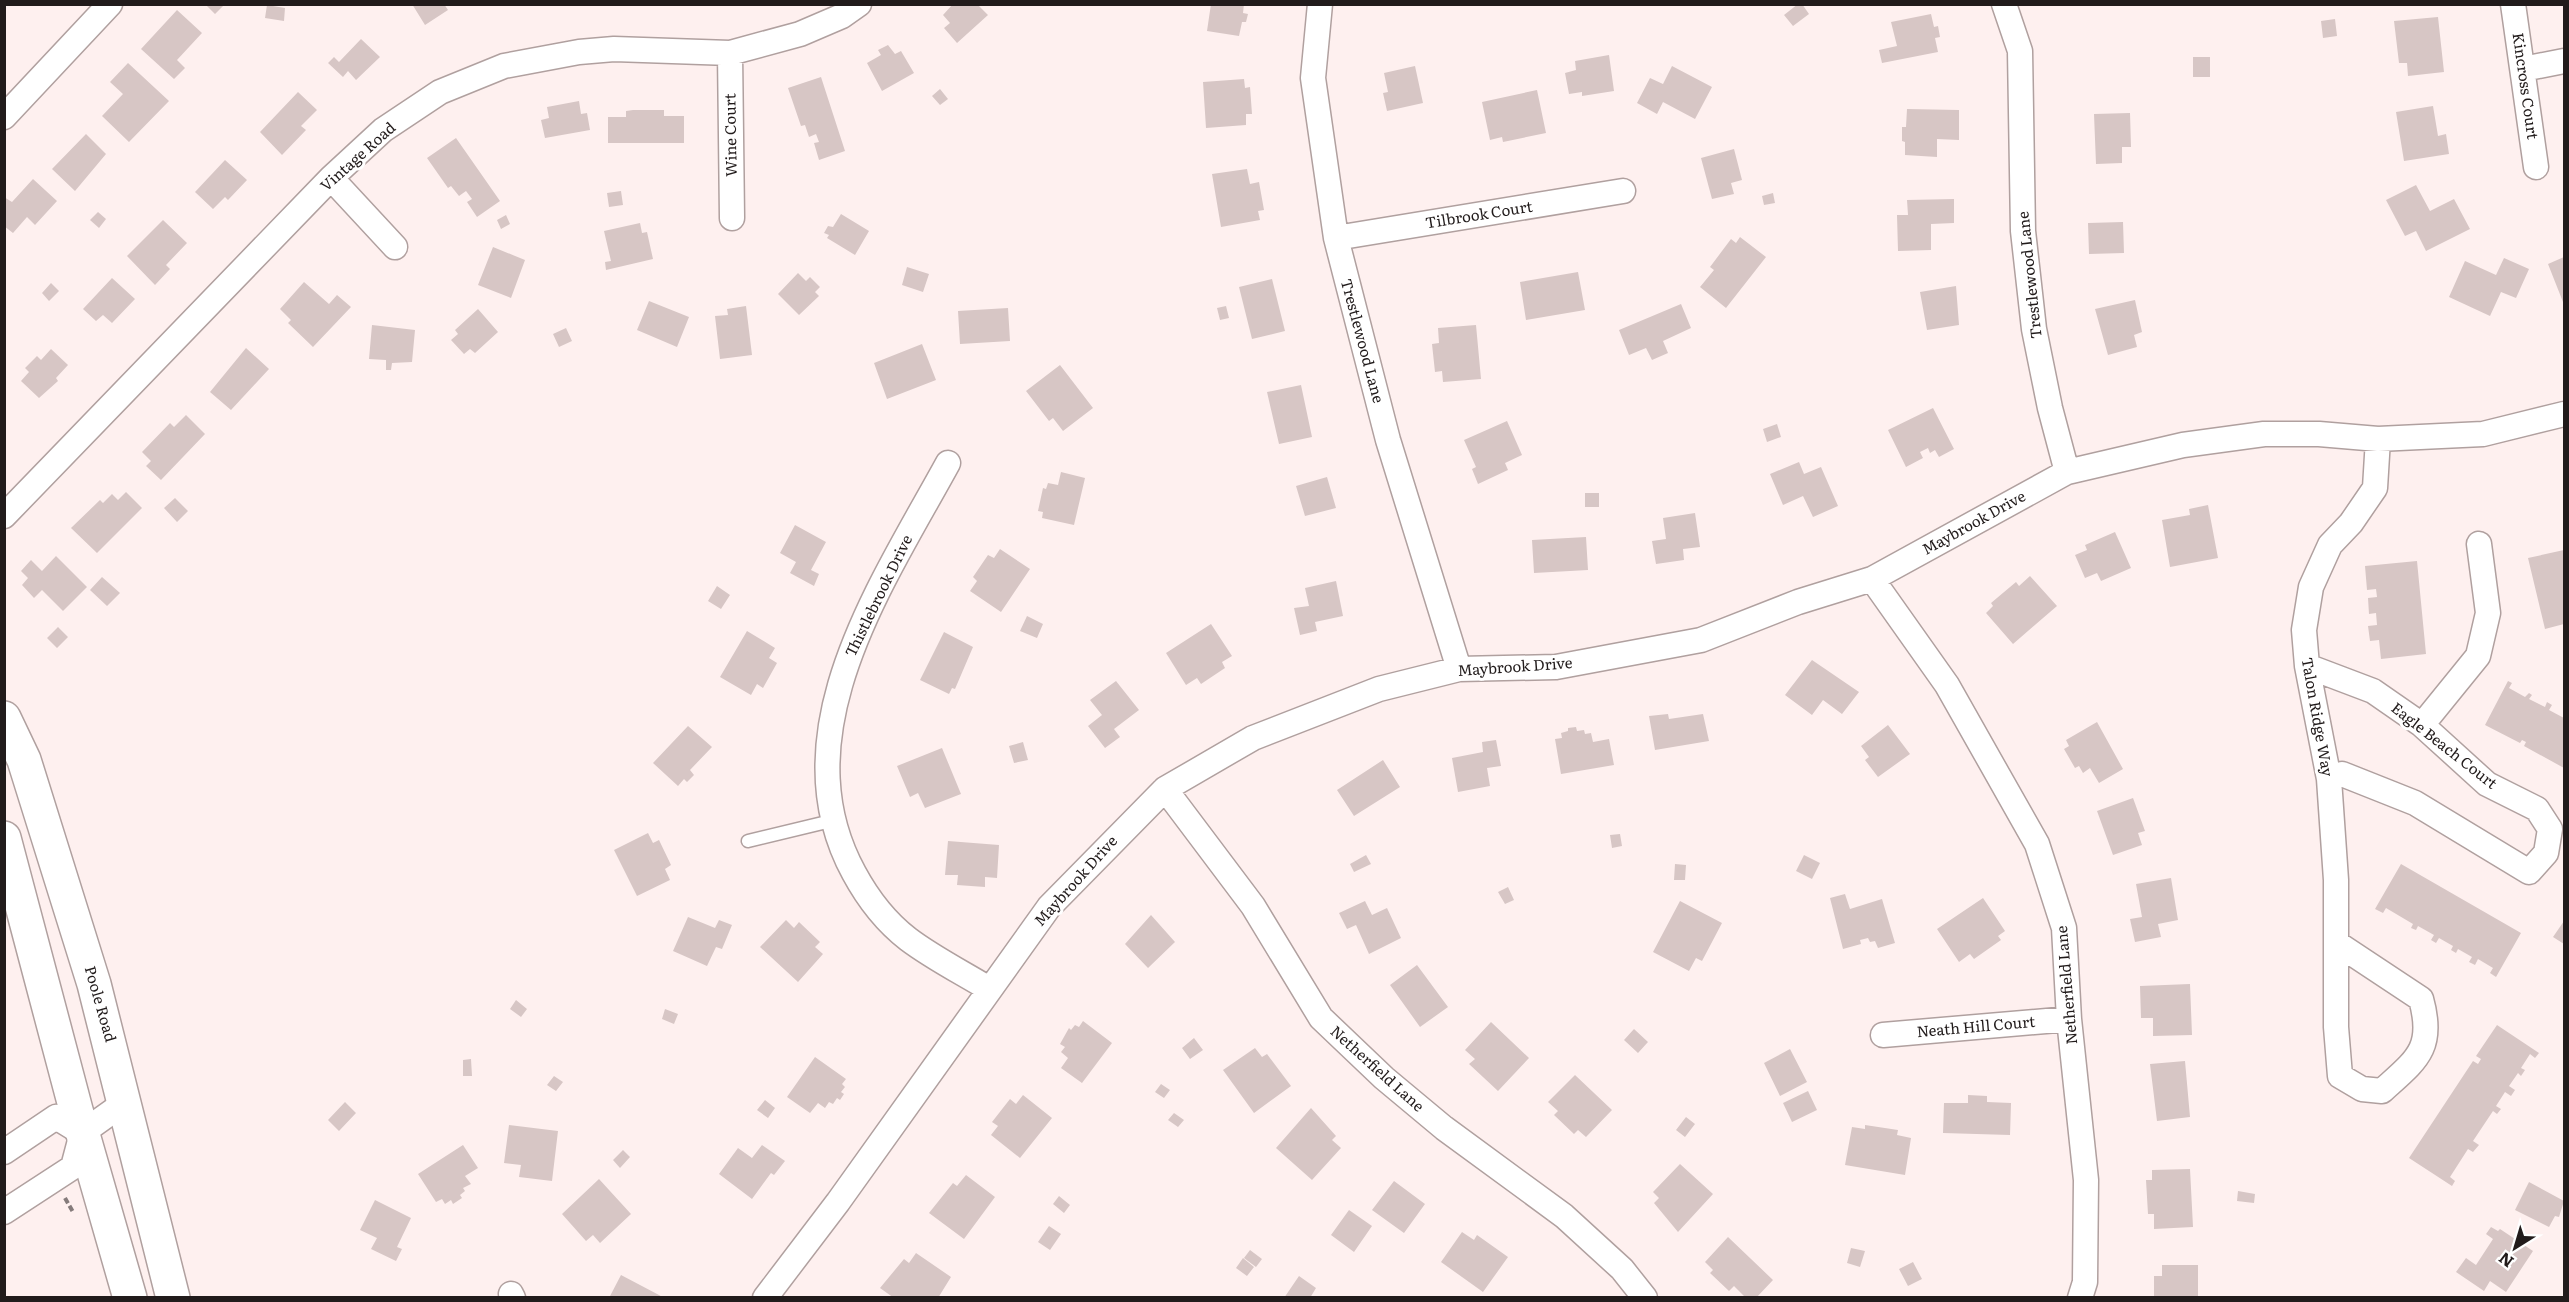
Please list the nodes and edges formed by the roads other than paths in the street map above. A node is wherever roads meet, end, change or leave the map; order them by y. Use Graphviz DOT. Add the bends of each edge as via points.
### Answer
graph roads {
  1 [pos="110,4"];
  2 [pos="859,4"];
  3 [pos="1320,4"];
  4 [pos="2004,4"];
  5 [pos="2513,4"];
  6 [pos="730,53"];
  7 [pos="2565,60"];
  8 [pos="2523,69"];
  9 [pos="4,117"];
  10 [pos="2536,167"];
  11 [pos="331,178"];
  12 [pos="1623,191"];
  13 [pos="732,218"];
  14 [pos="1336,238"];
  15 [pos="395,247"];
  16 [pos="2565,414"];
  17 [pos="2378,439"];
  18 [pos="948,464"];
  19 [pos="2067,472"];
  20 [pos="4,516"];
  21 [pos="2479,544"];
  22 [pos="1872,579"];
  23 [pos="2307,666"];
  24 [pos="1459,669"];
  25 [pos="4,718"];
  26 [pos="2422,725"];
  27 [pos="2329,778"];
  28 [pos="1165,789"];
  29 [pos="831,821"];
  30 [pos="4,838"];
  31 [pos="748,841"];
  32 [pos="2338,944"];
  33 [pos="989,989"];
  34 [pos="2069,1019"];
  35 [pos="1883,1035"];
  36 [pos="124,1103"];
  37 [pos="82,1133"];
  38 [pos="4,1152"];
  39 [pos="4,1212"];
  40 [pos="130,1298"];
  41 [pos="174,1298"];
  42 [pos="765,1298"];
  43 [pos="1645,1298"];
  44 [pos="2080,1298"];
  1 -- 9 [label="street"];
  2 -- 6 [label="street, Vintage Road" via="800,34"];
  3 -- 14 [label="street, Trestlewood Lane" via="1313,78"];
  4 -- 19 [label="street, Trestlewood Lane" via="2020,51 2023,231 2034,329"];
  5 -- 8 [label="street, Kincross Court"];
  6 -- 11 [label="street, Vintage Road" via="579,52 504,66 440,92 383,130"];
  6 -- 13 [label="street, Wine Court"];
  7 -- 8 [label="street"];
  8 -- 10 [label="street, Kincross Court"];
  11 -- 15 [label="street"];
  11 -- 20 [label="street, Vintage Road"];
  12 -- 14 [label="street, Tilbrook Court"];
  14 -- 24 [label="street, Trestlewood Lane" via="1388,440"];
  16 -- 17 [label="street, Maybrook Drive" via="2483,434"];
  17 -- 19 [label="street, Maybrook Drive" via="2264,434 2183,445"];
  17 -- 23 [label="street, Talon Ridge Way" via="2375,488 2330,545 2311,587 2304,630"];
  18 -- 29 [label="street, Thistlebrook Drive" via="873,601 848,656 829,731"];
  19 -- 22 [label="street, Maybrook Drive"];
  21 -- 26 [label="street" via="2488,613 2478,656"];
  22 -- 24 [label="street, Maybrook Drive" via="1798,602 1701,640 1556,667"];
  22 -- 34 [label="street, Netherfield Lane" via="1947,685 2037,844 2064,928"];
  23 -- 26 [label="street, Eagle Beach Court" via="2373,691"];
  23 -- 27 [label="street, Talon Ridge Way"];
  24 -- 28 [label="street, Maybrook Drive" via="1378,689 1253,738"];
  25 -- 36 [label="main road, Poole Road" via="24,760 63,877 111,1042"];
  26 -- 27 [label="street, Eagle Beach Court" via="2487,784 2537,809 2550,829 2546,853 2529,872 2415,803 2342,774"];
  27 -- 32 [label="street, Talon Ridge Way"];
  28 -- 33 [label="street, Maybrook Drive" via="1049,907"];
  28 -- 43 [label="street, Netherfield Lane" via="1252,906 1322,1018 1384,1078 1444,1128 1564,1216 1622,1269"];
  29 -- 31 [label="lane"];
  29 -- 33 [label="street, Thistlebrook Drive" via="867,897 907,939"];
  30 -- 37 [label="main road"];
  32 -- 32 [label="street, Talon Ridge Way" via="2336,1027 2340,1076 2362,1089 2382,1091 2419,1057 2427,1023 2421,999"];
  33 -- 42 [label="street, Maybrook Drive"];
  34 -- 35 [label="street, Neath Hill Court"];
  34 -- 44 [label="street, Netherfield Lane" via="2086,1180 2085,1281"];
  36 -- 37 [label="street"];
  36 -- 41 [label="main road, Poole Road"];
  37 -- 38 [label="street" via="56,1118"];
  37 -- 39 [label="street" via="73,1167"];
  37 -- 40 [label="main road"];
}
